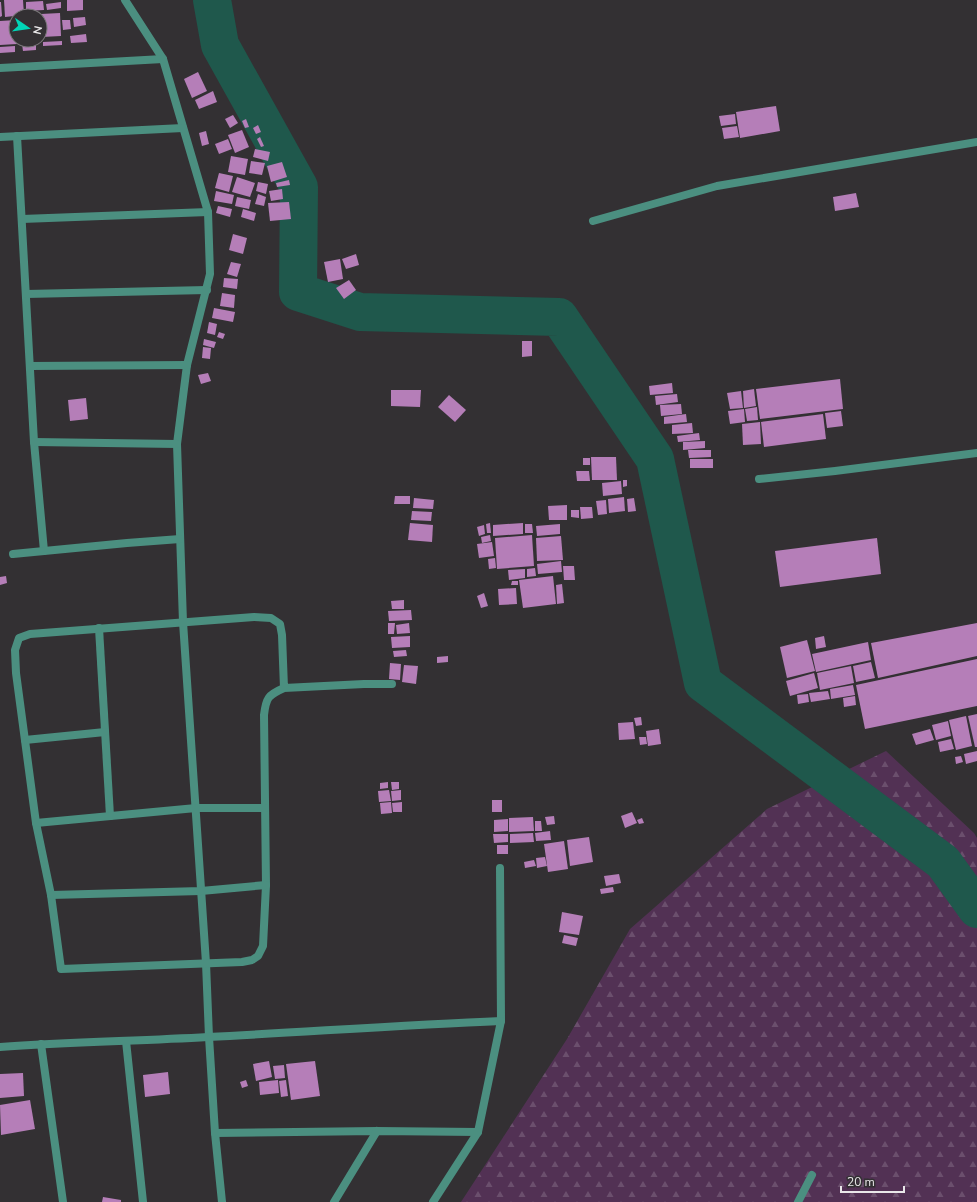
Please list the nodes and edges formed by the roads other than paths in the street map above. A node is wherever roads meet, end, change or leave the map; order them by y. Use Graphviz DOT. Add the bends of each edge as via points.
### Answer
graph roads {
  1 [pos="125,0"];
  2 [pos="163,59"];
  3 [pos="0,68"];
  4 [pos="183,128"];
  5 [pos="17,136"];
  6 [pos="0,137"];
  7 [pos="977,142"];
  8 [pos="208,212"];
  9 [pos="22,219"];
  10 [pos="593,221"];
  11 [pos="206,290"];
  12 [pos="26,294"];
  13 [pos="187,365"];
  14 [pos="30,366"];
  15 [pos="34,442"];
  16 [pos="177,444"];
  17 [pos="977,453"];
  18 [pos="759,480"];
  19 [pos="180,539"];
  20 [pos="44,551"];
  21 [pos="13,554"];
  22 [pos="183,622"];
  23 [pos="99,628"];
  24 [pos="392,684"];
  25 [pos="284,688"];
  26 [pos="105,732"];
  27 [pos="25,740"];
  28 [pos="196,808"];
  29 [pos="265,808"];
  30 [pos="110,816"];
  31 [pos="36,823"];
  32 [pos="500,868"];
  33 [pos="266,885"];
  34 [pos="201,891"];
  35 [pos="51,895"];
  36 [pos="206,963"];
  37 [pos="500,1021"];
  38 [pos="209,1037"];
  39 [pos="126,1041"];
  40 [pos="42,1044"];
  41 [pos="0,1047"];
  42 [pos="377,1131"];
  43 [pos="478,1132"];
  44 [pos="215,1133"];
  45 [pos="812,1175"];
  46 [pos="63,1202"];
  47 [pos="143,1202"];
  48 [pos="222,1202"];
  49 [pos="334,1202"];
  50 [pos="433,1202"];
  51 [pos="798,1202"];
  1 -- 2 [label="street"];
  2 -- 3 [label="street"];
  2 -- 4 [label="street"];
  4 -- 5 [label="street"];
  4 -- 8 [label="street"];
  5 -- 6 [label="street"];
  5 -- 9 [label="street"];
  7 -- 10 [label="street" via="717,186"];
  8 -- 9 [label="street"];
  8 -- 11 [label="street" via="210,274"];
  9 -- 12 [label="street"];
  11 -- 12 [label="street"];
  11 -- 13 [label="street"];
  12 -- 14 [label="street"];
  13 -- 14 [label="street"];
  13 -- 16 [label="street"];
  14 -- 15 [label="street"];
  15 -- 16 [label="street"];
  15 -- 20 [label="street"];
  16 -- 19 [label="street"];
  17 -- 18 [label="street"];
  19 -- 20 [label="street"];
  19 -- 22 [label="street"];
  20 -- 21 [label="street"];
  22 -- 23 [label="street"];
  22 -- 25 [label="street" via="254,616 271,618 280,624"];
  22 -- 28 [label="street"];
  23 -- 26 [label="street"];
  23 -- 27 [label="street" via="30,634 19,638 15,658"];
  24 -- 25 [label="street"];
  25 -- 29 [label="street" via="272,693 265,707"];
  26 -- 27 [label="street"];
  26 -- 30 [label="street"];
  27 -- 31 [label="street"];
  28 -- 29 [label="street"];
  28 -- 30 [label="street"];
  28 -- 34 [label="street"];
  29 -- 33 [label="street"];
  30 -- 31 [label="street"];
  31 -- 35 [label="street"];
  32 -- 37 [label="street"];
  33 -- 34 [label="street"];
  33 -- 36 [label="street" via="263,946 258,956 242,962"];
  34 -- 35 [label="street"];
  34 -- 36 [label="street"];
  35 -- 36 [label="street" via="61,969"];
  36 -- 38 [label="street"];
  37 -- 38 [label="street"];
  37 -- 43 [label="street"];
  38 -- 39 [label="street"];
  38 -- 44 [label="street"];
  39 -- 40 [label="street"];
  39 -- 47 [label="street"];
  40 -- 41 [label="street"];
  40 -- 46 [label="street"];
  42 -- 43 [label="street"];
  42 -- 44 [label="street"];
  42 -- 49 [label="street"];
  43 -- 50 [label="street"];
  44 -- 48 [label="street"];
  45 -- 51 [label="street"];
}
